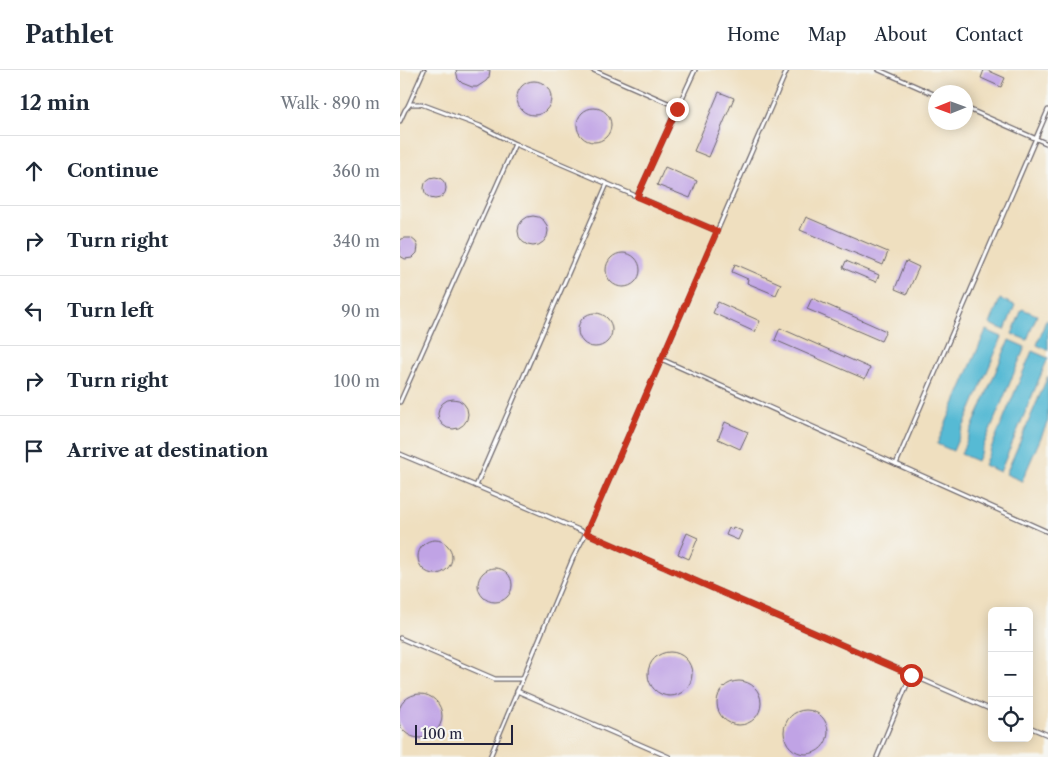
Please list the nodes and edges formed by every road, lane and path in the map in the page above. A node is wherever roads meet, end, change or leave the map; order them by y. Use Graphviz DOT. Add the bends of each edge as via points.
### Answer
graph roads {
  1 [pos="424,70"];
  2 [pos="593,70"];
  3 [pos="694,70"];
  4 [pos="787,70"];
  5 [pos="879,70"];
  6 [pos="928,91"];
  7 [pos="407,108"];
  8 [pos="677,109"];
  9 [pos="1048,110"];
  10 [pos="973,111"];
  11 [pos="400,121"];
  12 [pos="1036,138"];
  13 [pos="515,144"];
  14 [pos="1048,144"];
  15 [pos="607,184"];
  16 [pos="637,197"];
  17 [pos="717,231"];
  18 [pos="661,360"];
  19 [pos="400,402"];
  20 [pos="400,454"];
  21 [pos="896,464"];
  22 [pos="476,486"];
  23 [pos="1048,532"];
  24 [pos="586,533"];
  25 [pos="400,638"];
  26 [pos="911,675"];
  27 [pos="522,680"];
  28 [pos="517,691"];
  29 [pos="988,708"];
  30 [pos="1033,729"];
  31 [pos="1048,735"];
  32 [pos="490,757"];
  33 [pos="669,757"];
  34 [pos="876,757"];
  1 -- 7 [label="lane"];
  2 -- 8 [label="lane"];
  3 -- 8 [label="lane"];
  4 -- 17 [label="lane"];
  5 -- 6 [label="lane"];
  7 -- 11 [label="lane"];
  7 -- 13 [label="lane" via="410,104 421,104 480,126"];
  8 -- 16 [label="lane"];
  9 -- 12 [label="lane"];
  10 -- 12 [label="lane"];
  12 -- 14 [label="lane"];
  12 -- 21 [label="lane"];
  13 -- 15 [label="lane"];
  13 -- 19 [label="lane"];
  15 -- 16 [label="lane"];
  15 -- 22 [label="lane"];
  16 -- 17 [label="lane"];
  17 -- 18 [label="lane"];
  18 -- 21 [label="lane"];
  18 -- 24 [label="lane"];
  20 -- 22 [label="lane"];
  21 -- 23 [label="lane"];
  22 -- 24 [label="lane"];
  24 -- 26 [label="lane"];
  24 -- 27 [label="lane"];
  25 -- 27 [label="lane" via="495,679"];
  26 -- 29 [label="lane"];
  26 -- 34 [label="lane"];
  27 -- 28 [label="lane"];
  28 -- 32 [label="lane"];
  28 -- 33 [label="lane"];
  30 -- 31 [label="lane"];
}
